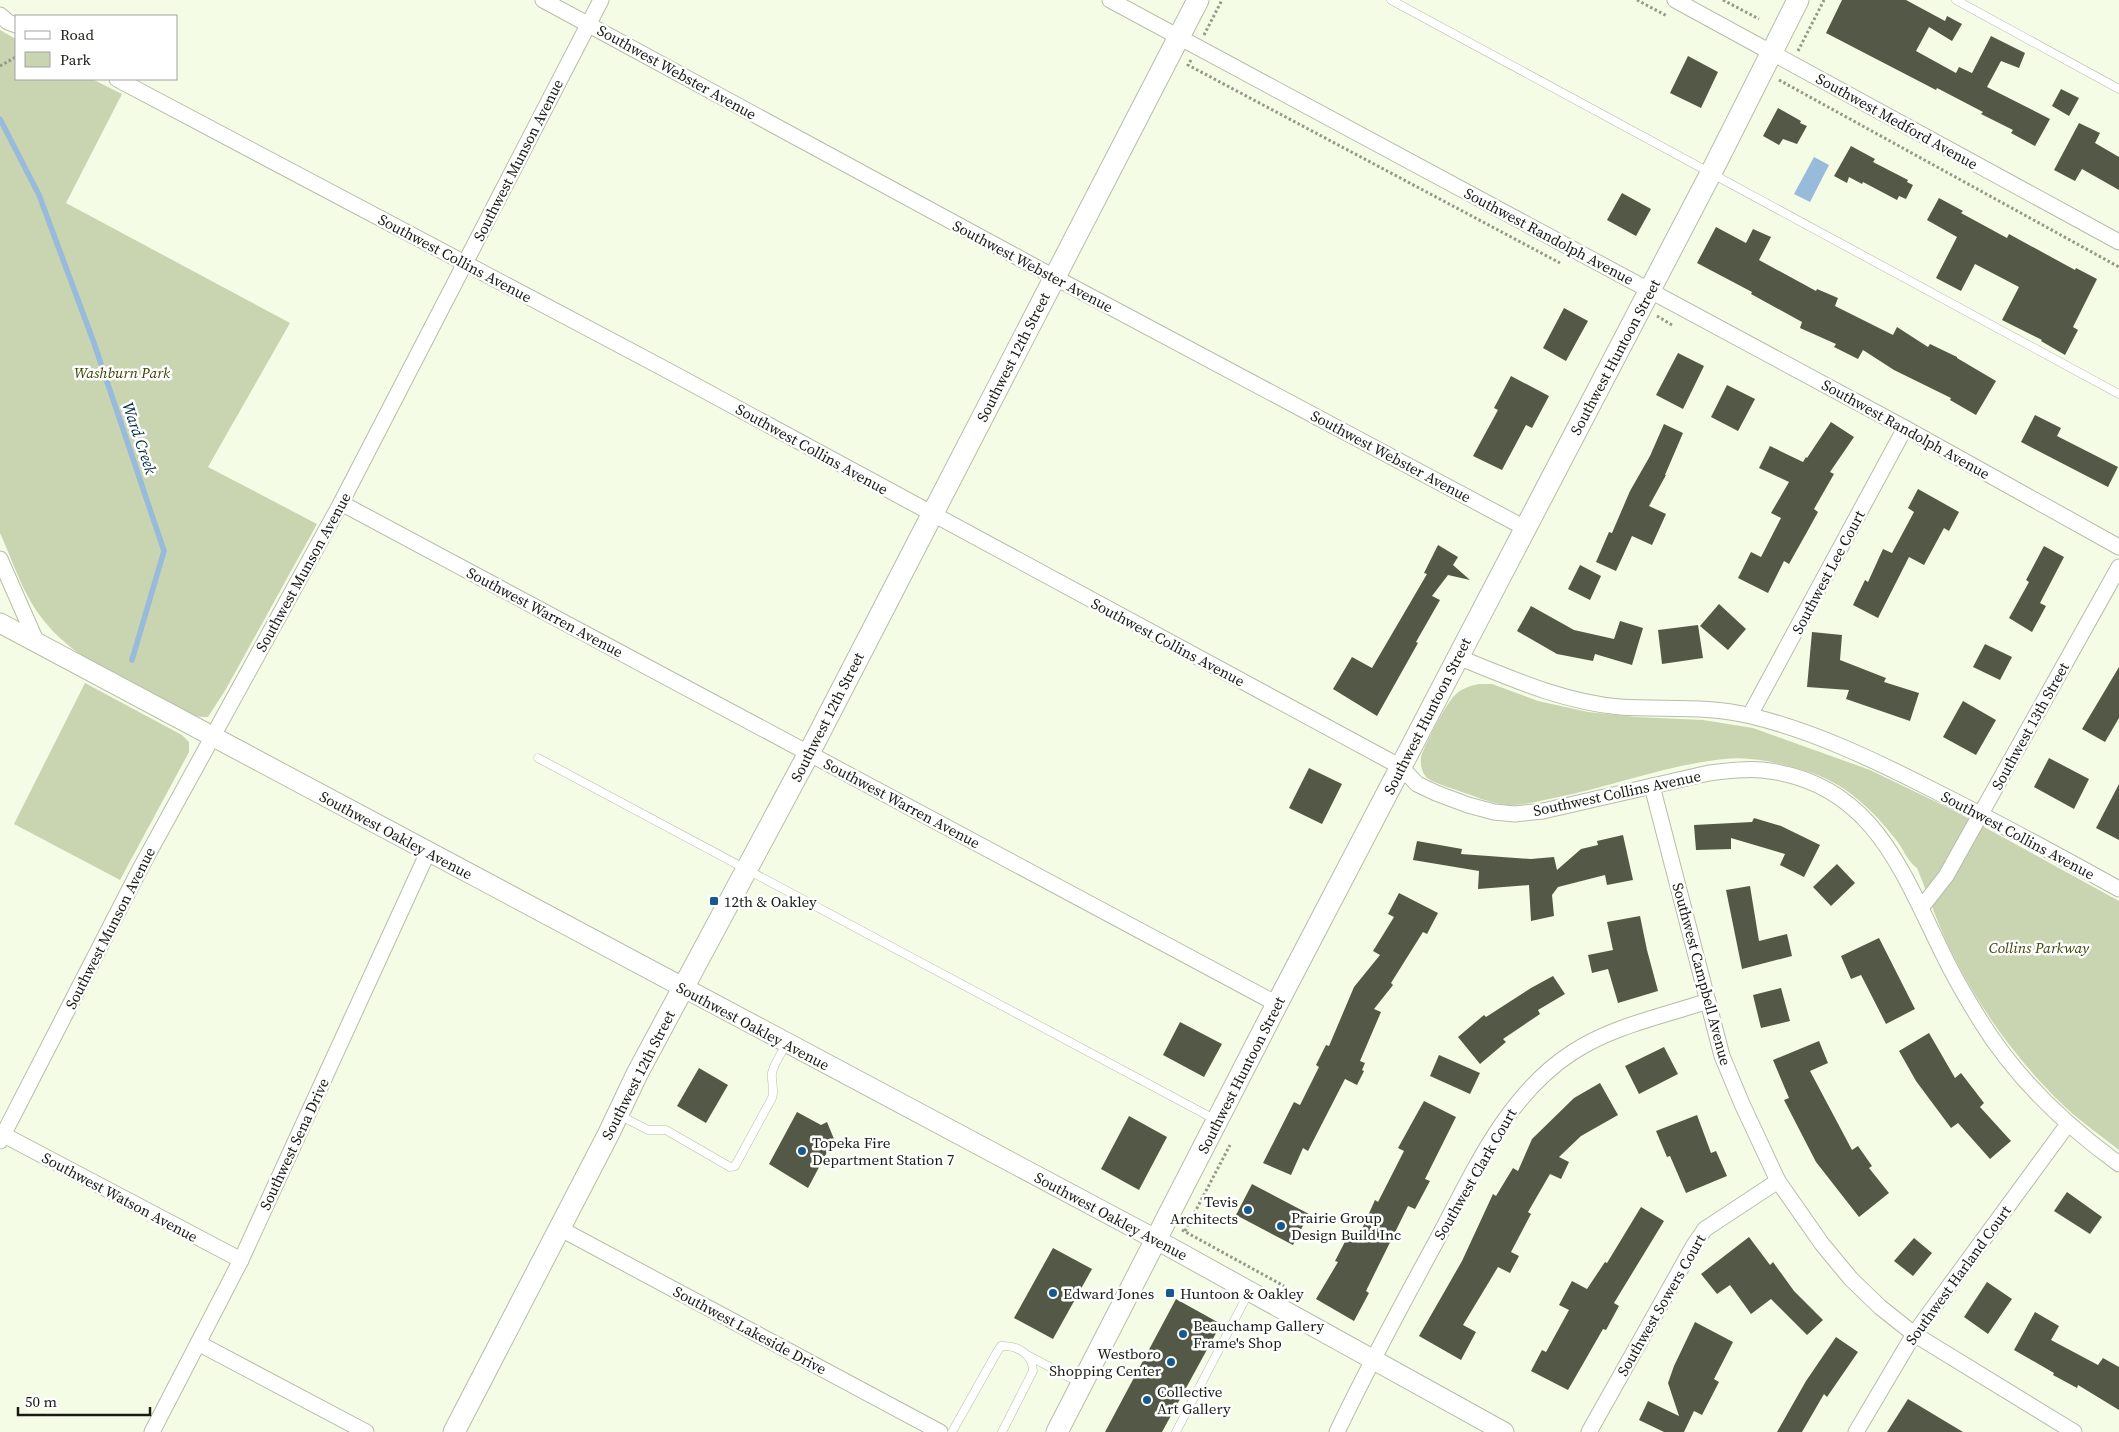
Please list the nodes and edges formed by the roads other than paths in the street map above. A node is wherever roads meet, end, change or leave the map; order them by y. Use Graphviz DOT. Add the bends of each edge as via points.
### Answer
graph roads {
  1 [pos="543,0"];
  2 [pos="601,0"];
  3 [pos="1110,0"];
  4 [pos="1198,0"];
  5 [pos="1391,0"];
  6 [pos="1675,0"];
  7 [pos="1798,0"];
  8 [pos="1956,0"];
  9 [pos="0,14"];
  10 [pos="588,24"];
  11 [pos="15,26"];
  12 [pos="1179,37"];
  13 [pos="1767,61"];
  14 [pos="119,80"];
  15 [pos="2119,89"];
  16 [pos="1711,173"];
  17 [pos="2119,242"];
  18 [pos="464,263"];
  19 [pos="1054,277"];
  20 [pos="1650,290"];
  21 [pos="2119,394"];
  22 [pos="1905,428"];
  23 [pos="342,503"];
  24 [pos="932,514"];
  25 [pos="1526,528"];
  26 [pos="2119,547"];
  27 [pos="0,559"];
  28 [pos="2119,567"];
  29 [pos="0,623"];
  30 [pos="37,643"];
  31 [pos="1458,657"];
  32 [pos="1750,715"];
  33 [pos="212,737"];
  34 [pos="809,752"];
  35 [pos="538,758"];
  36 [pos="1401,767"];
  37 [pos="1652,786"];
  38 [pos="1981,814"];
  39 [pos="428,852"];
  40 [pos="746,871"];
  41 [pos="2119,889"];
  42 [pos="1921,908"];
  43 [pos="682,989"];
  44 [pos="1708,1001"];
  45 [pos="1277,1004"];
  46 [pos="786,1044"];
  47 [pos="618,1114"];
  48 [pos="1217,1121"];
  49 [pos="2068,1124"];
  50 [pos="1,1136"];
  51 [pos="2119,1164"];
  52 [pos="1778,1181"];
  53 [pos="559,1228"];
  54 [pos="1157,1240"];
  55 [pos="241,1260"];
  56 [pos="1249,1292"];
  57 [pos="1914,1334"];
  58 [pos="198,1343"];
  59 [pos="1029,1356"];
  60 [pos="1372,1360"];
  61 [pos="1082,1384"];
  62 [pos="152,1432"];
  63 [pos="366,1432"];
  64 [pos="454,1432"];
  65 [pos="940,1432"];
  66 [pos="952,1432"];
  67 [pos="1002,1432"];
  68 [pos="1057,1432"];
  69 [pos="1176,1432"];
  70 [pos="1337,1432"];
  71 [pos="1504,1432"];
  72 [pos="1589,1432"];
  73 [pos="1856,1432"];
  74 [pos="2074,1432"];
  1 -- 10 [label="street, Southwest Webster Avenue"];
  2 -- 10 [label="street, Southwest Munson Avenue"];
  3 -- 12 [label="street, Southwest Randolph Avenue"];
  4 -- 12 [label="main road, Southwest 12th Street"];
  5 -- 16 [label="lane"];
  6 -- 13 [label="street, Southwest Medford Avenue"];
  7 -- 13 [label="main road, Southwest Huntoon Street"];
  8 -- 15 [label="lane"];
  9 -- 11 [label="street"];
  10 -- 18 [label="street, Southwest Munson Avenue"];
  10 -- 19 [label="street, Southwest Webster Avenue"];
  12 -- 19 [label="main road, Southwest 12th Street"];
  12 -- 20 [label="street, Southwest Randolph Avenue"];
  13 -- 16 [label="main road, Southwest Huntoon Street"];
  13 -- 17 [label="street, Southwest Medford Avenue" via="1793,64"];
  14 -- 18 [label="street, Southwest Collins Avenue"];
  16 -- 20 [label="main road, Southwest Huntoon Street"];
  16 -- 21 [label="lane"];
  18 -- 23 [label="street, Southwest Munson Avenue"];
  18 -- 24 [label="street, Southwest Collins Avenue"];
  19 -- 24 [label="main road, Southwest 12th Street"];
  19 -- 25 [label="street, Southwest Webster Avenue"];
  20 -- 22 [label="street, Southwest Randolph Avenue"];
  20 -- 25 [label="main road, Southwest Huntoon Street"];
  22 -- 26 [label="street, Southwest Randolph Avenue"];
  22 -- 32 [label="street, Southwest Lee Court"];
  23 -- 33 [label="street, Southwest Munson Avenue"];
  23 -- 34 [label="street, Southwest Warren Avenue"];
  24 -- 34 [label="main road, Southwest 12th Street"];
  24 -- 36 [label="street, Southwest Collins Avenue"];
  25 -- 31 [label="main road, Southwest Huntoon Street"];
  27 -- 30 [label="street"];
  28 -- 38 [label="street, Southwest 13th Street"];
  29 -- 30 [label="street, Southwest Oakley Avenue"];
  30 -- 33 [label="street, Southwest Oakley Avenue"];
  31 -- 32 [label="street, Southwest Collins Avenue" via="1523,684 1596,704 1716,710"];
  31 -- 36 [label="main road, Southwest Huntoon Street"];
  32 -- 38 [label="street, Southwest Collins Avenue" via="1827,740"];
  33 -- 39 [label="street, Southwest Oakley Avenue"];
  33 -- 50 [label="street, Southwest Munson Avenue"];
  34 -- 40 [label="main road, Southwest 12th Street"];
  34 -- 45 [label="street, Southwest Warren Avenue"];
  35 -- 40 [label="lane"];
  36 -- 37 [label="street, Southwest Collins Avenue" via="1418,784 1436,794 1494,812 1515,814 1543,811"];
  36 -- 45 [label="main road, Southwest Huntoon Street"];
  37 -- 42 [label="street, Southwest Collins Avenue" via="1736,770 1762,770 1813,783 1840,797 1879,834"];
  37 -- 44 [label="street, Southwest Campbell Avenue"];
  38 -- 41 [label="street, Southwest Collins Avenue"];
  38 -- 42 [label="street, Southwest 13th Street" via="1946,876"];
  39 -- 43 [label="street, Southwest Oakley Avenue"];
  39 -- 55 [label="street, Southwest Sena Drive"];
  40 -- 43 [label="main road, Southwest 12th Street"];
  40 -- 48 [label="lane"];
  42 -- 49 [label="street, Southwest Collins Avenue" via="1980,1021 2011,1064"];
  43 -- 46 [label="street, Southwest Oakley Avenue"];
  43 -- 47 [label="main road, Southwest 12th Street"];
  44 -- 52 [label="street, Southwest Campbell Avenue" via="1722,1056"];
  44 -- 60 [label="street, Southwest Clark Court" via="1620,1030 1573,1052 1520,1099 1474,1172"];
  45 -- 48 [label="main road, Southwest Huntoon Street"];
  46 -- 47 [label="lane" via="773,1068 772,1098 735,1166 730,1167 666,1130 642,1128"];
  46 -- 54 [label="street, Southwest Oakley Avenue"];
  47 -- 53 [label="main road, Southwest 12th Street"];
  48 -- 54 [label="main road, Southwest Huntoon Street"];
  49 -- 51 [label="street, Southwest Collins Avenue"];
  49 -- 57 [label="street, Southwest Harland Court"];
  50 -- 55 [label="street, Southwest Watson Avenue"];
  52 -- 57 [label="street, Southwest Campbell Avenue" via="1851,1279"];
  52 -- 72 [label="street, Southwest Sowers Court" via="1705,1229"];
  53 -- 64 [label="main road, Southwest 12th Street"];
  53 -- 65 [label="street, Southwest Lakeside Drive"];
  54 -- 56 [label="street, Southwest Oakley Avenue"];
  54 -- 61 [label="main road, Southwest Huntoon Street"];
  55 -- 58 [label="street, Southwest Sena Drive"];
  56 -- 60 [label="street, Southwest Oakley Avenue"];
  56 -- 69 [label="lane"];
  57 -- 73 [label="street, Southwest Harland Court"];
  57 -- 74 [label="street, Southwest Campbell Avenue"];
  58 -- 62 [label="street, Southwest Sena Drive"];
  58 -- 63 [label="street"];
  59 -- 61 [label="lane"];
  59 -- 66 [label="lane" via="1018,1348 1001,1346"];
  59 -- 67 [label="lane" via="1033,1371"];
  60 -- 70 [label="street, Southwest Clark Court"];
  60 -- 71 [label="street, Southwest Oakley Avenue"];
  61 -- 68 [label="main road, Southwest Huntoon Street"];
}
